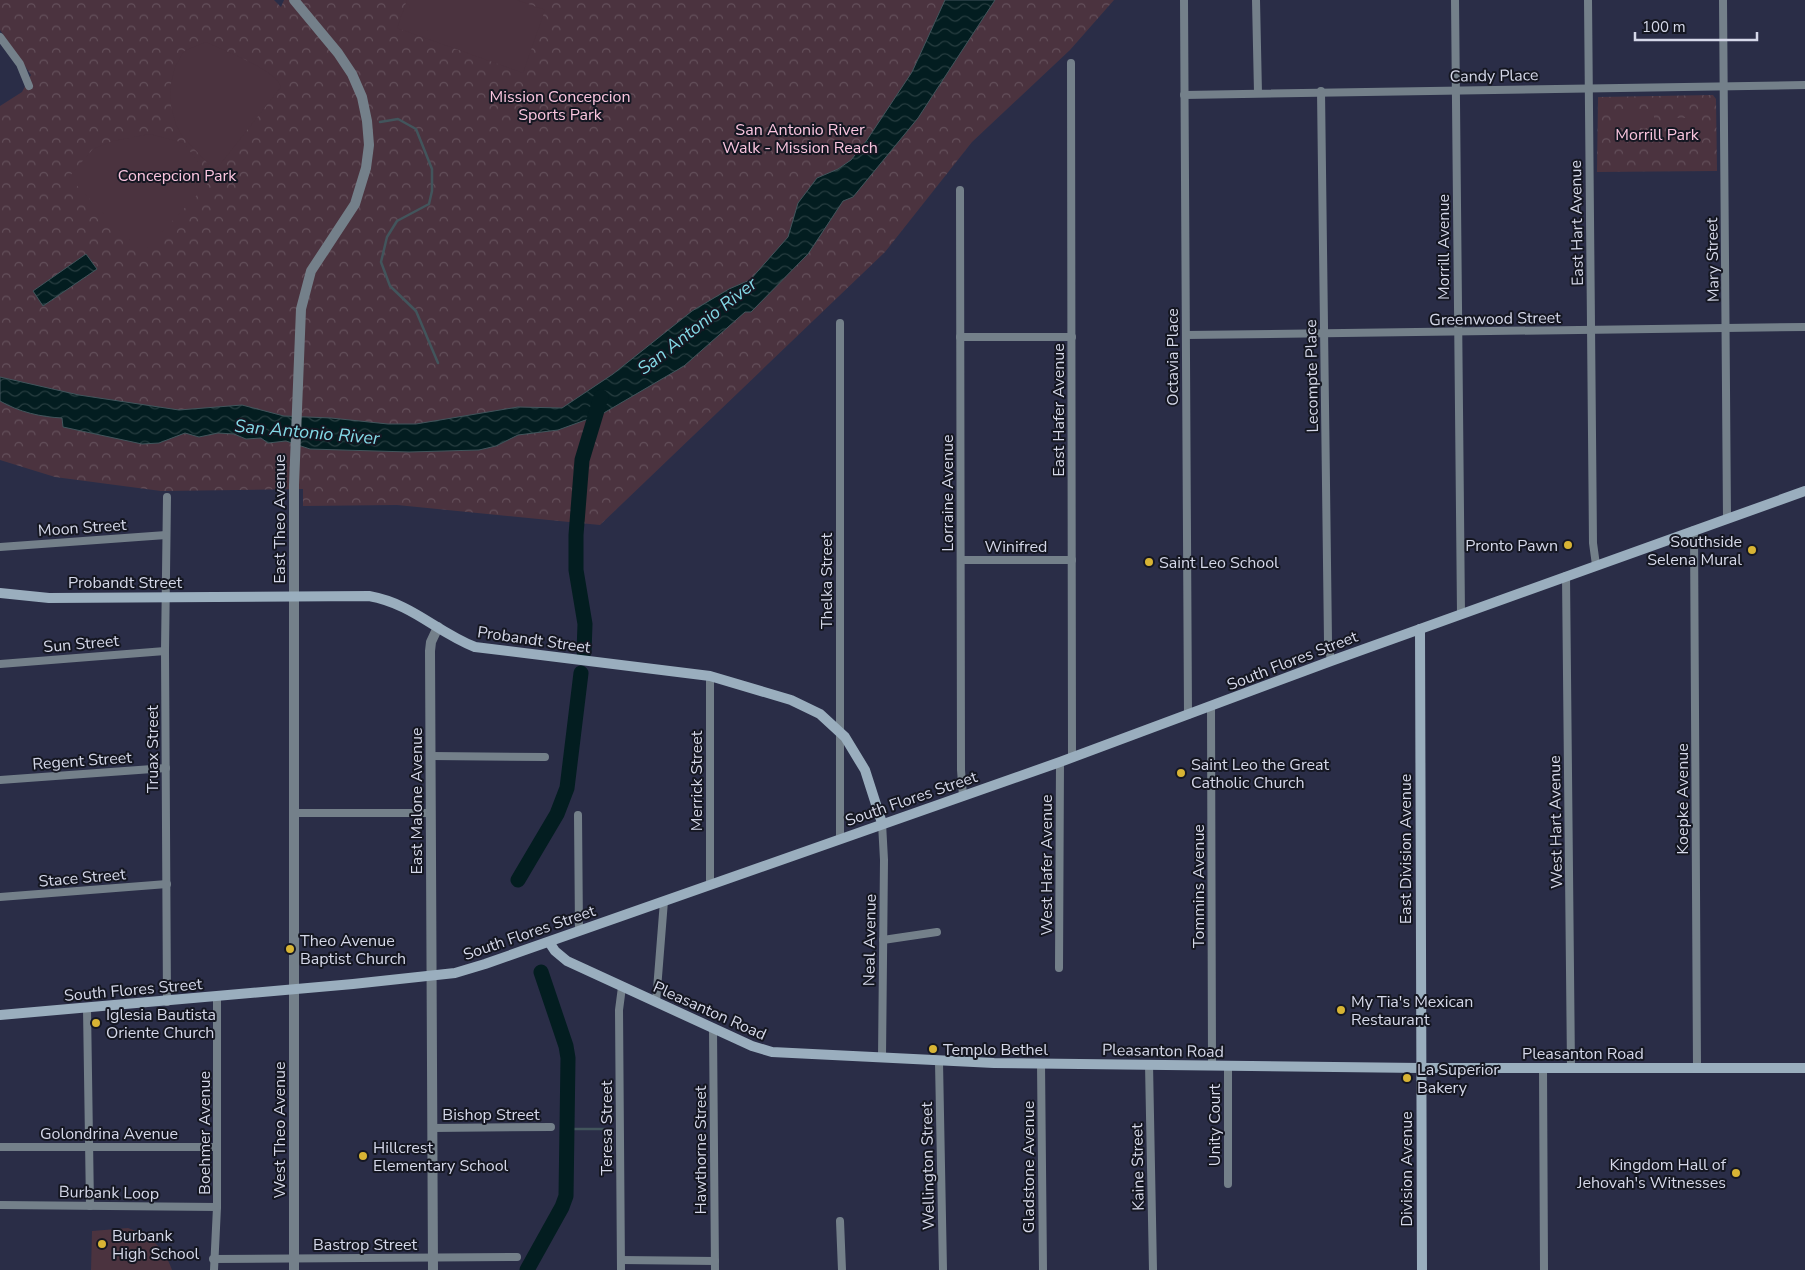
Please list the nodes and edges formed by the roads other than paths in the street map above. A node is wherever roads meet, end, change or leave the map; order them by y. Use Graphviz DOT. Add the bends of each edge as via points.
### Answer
graph roads {
  1 [pos="294,0"];
  2 [pos="1184,0"];
  3 [pos="1256,0"];
  4 [pos="1455,0"];
  5 [pos="1588,0"];
  6 [pos="1722,0"];
  7 [pos="0,37"];
  8 [pos="1071,63"];
  9 [pos="1805,85"];
  10 [pos="29,86"];
  11 [pos="1724,86"];
  12 [pos="1589,88"];
  13 [pos="1455,89"];
  14 [pos="1321,91"];
  15 [pos="1258,93"];
  16 [pos="1184,95"];
  17 [pos="960,190"];
  18 [pos="840,324"];
  19 [pos="1805,327"];
  20 [pos="1726,328"];
  21 [pos="1591,331"];
  22 [pos="1457,332"];
  23 [pos="1324,333"];
  24 [pos="1186,334"];
  25 [pos="960,337"];
  26 [pos="1072,337"];
  27 [pos="1805,491"];
  28 [pos="167,497"];
  29 [pos="1727,519"];
  30 [pos="1694,530"];
  31 [pos="166,535"];
  32 [pos="0,547"];
  33 [pos="961,560"];
  34 [pos="1072,560"];
  35 [pos="1596,565"];
  36 [pos="1566,576"];
  37 [pos="0,593"];
  38 [pos="294,596"];
  39 [pos="165,597"];
  40 [pos="1462,614"];
  41 [pos="438,627"];
  42 [pos="1420,629"];
  43 [pos="165,650"];
  44 [pos="1331,661"];
  45 [pos="0,664"];
  46 [pos="710,676"];
  47 [pos="1211,706"];
  48 [pos="1188,715"];
  49 [pos="839,730"];
  50 [pos="431,756"];
  51 [pos="545,757"];
  52 [pos="1072,758"];
  53 [pos="1060,762"];
  54 [pos="166,768"];
  55 [pos="0,780"];
  56 [pos="964,796"];
  57 [pos="294,813"];
  58 [pos="431,813"];
  59 [pos="578,815"];
  60 [pos="882,823"];
  61 [pos="840,839"];
  62 [pos="167,884"];
  63 [pos="710,885"];
  64 [pos="0,897"];
  65 [pos="664,901"];
  66 [pos="579,931"];
  67 [pos="938,932"];
  68 [pos="883,940"];
  69 [pos="549,942"];
  70 [pos="1059,968"];
  71 [pos="432,975"];
  72 [pos="622,987"];
  73 [pos="294,989"];
  74 [pos="217,996"];
  75 [pos="167,1002"];
  76 [pos="656,1002"];
  77 [pos="87,1008"];
  78 [pos="0,1015"];
  79 [pos="713,1029"];
  80 [pos="882,1058"];
  81 [pos="939,1062"];
  82 [pos="1041,1064"];
  83 [pos="1149,1064"];
  84 [pos="1212,1066"];
  85 [pos="1228,1066"];
  86 [pos="1421,1068"];
  87 [pos="1543,1068"];
  88 [pos="1572,1068"];
  89 [pos="1697,1068"];
  90 [pos="1805,1068"];
  91 [pos="551,1127"];
  92 [pos="432,1128"];
  93 [pos="0,1147"];
  94 [pos="89,1147"];
  95 [pos="217,1147"];
  96 [pos="1228,1184"];
  97 [pos="0,1205"];
  98 [pos="90,1206"];
  99 [pos="217,1207"];
  100 [pos="840,1220"];
  101 [pos="517,1257"];
  102 [pos="294,1258"];
  103 [pos="433,1258"];
  104 [pos="214,1259"];
  105 [pos="621,1260"];
  106 [pos="715,1261"];
  107 [pos="214,1270"];
  108 [pos="294,1270"];
  109 [pos="433,1270"];
  110 [pos="621,1270"];
  111 [pos="714,1270"];
  112 [pos="842,1270"];
  113 [pos="943,1270"];
  114 [pos="1042,1270"];
  115 [pos="1153,1270"];
  116 [pos="1422,1270"];
  117 [pos="1544,1270"];
  1 -- 38 [label="street, East Theo Avenue" via="352,74 362,97 369,145 355,204 318,259 306,283 301,309 294,485"];
  2 -- 16 [label="street, Octavia Place"];
  3 -- 15 [label="street"];
  4 -- 13 [label="street, Morrill Avenue"];
  5 -- 12 [label="street, East Hart Avenue"];
  6 -- 11 [label="street, Mary Street"];
  7 -- 10 [label="street" via="20,64"];
  8 -- 26 [label="street, East Hafer Avenue"];
  9 -- 11 [label="street, Candy Place"];
  11 -- 12 [label="street, Candy Place"];
  11 -- 20 [label="street, Mary Street"];
  12 -- 13 [label="street, Candy Place"];
  12 -- 21 [label="street, East Hart Avenue"];
  13 -- 14 [label="street, Candy Place"];
  13 -- 22 [label="street, Morrill Avenue"];
  14 -- 15 [label="street, Candy Place"];
  14 -- 23 [label="street, Lecompte Place"];
  15 -- 16 [label="street, Candy Place"];
  16 -- 24 [label="street, Octavia Place"];
  17 -- 25 [label="street, Lorraine Avenue"];
  18 -- 49 [label="street, Thelka Street"];
  19 -- 20 [label="street, Greenwood Street"];
  20 -- 21 [label="street, Greenwood Street"];
  20 -- 29 [label="street, Mary Street"];
  21 -- 22 [label="street, Greenwood Street"];
  21 -- 35 [label="street, East Hart Avenue" via="1593,543"];
  22 -- 23 [label="street, Greenwood Street"];
  22 -- 40 [label="street, Morrill Avenue"];
  23 -- 24 [label="street, Greenwood Street"];
  23 -- 44 [label="street, Lecompte Place" via="1328,641"];
  24 -- 48 [label="street, Octavia Place"];
  25 -- 26 [label="street"];
  25 -- 33 [label="street, Lorraine Avenue"];
  26 -- 34 [label="street, East Hafer Avenue"];
  27 -- 29 [label="main road, South Flores Street"];
  28 -- 31 [label="street, Truax Street"];
  29 -- 30 [label="main road, South Flores Street"];
  30 -- 35 [label="main road, South Flores Street"];
  30 -- 89 [label="street, Koepke Avenue"];
  31 -- 32 [label="street, Moon Street"];
  31 -- 39 [label="street, Truax Street"];
  33 -- 34 [label="street, Winifred"];
  33 -- 56 [label="street, Lorraine Avenue" via="961,770"];
  34 -- 52 [label="street, East Hafer Avenue"];
  35 -- 36 [label="main road, South Flores Street"];
  36 -- 40 [label="main road, South Flores Street"];
  36 -- 88 [label="street, West Hart Avenue"];
  37 -- 39 [label="main road, Probandt Street" via="49,598"];
  38 -- 39 [label="main road, Probandt Street"];
  38 -- 41 [label="main road, Probandt Street" via="386,599 410,609"];
  38 -- 57 [label="street, East Theo Avenue"];
  39 -- 43 [label="street, Truax Street"];
  40 -- 42 [label="main road, South Flores Street"];
  41 -- 46 [label="main road, Probandt Street" via="463,643 492,651"];
  41 -- 50 [label="street, East Malone Avenue" via="430,651"];
  42 -- 44 [label="main road, South Flores Street"];
  42 -- 86 [label="main road, East Division Avenue"];
  43 -- 45 [label="street, Sun Street"];
  43 -- 54 [label="street, Truax Street"];
  44 -- 47 [label="main road, South Flores Street"];
  46 -- 49 [label="main road, Probandt Street" via="791,700 820,714"];
  46 -- 63 [label="street, Merrick Street"];
  47 -- 48 [label="main road, South Flores Street"];
  47 -- 84 [label="street, Tommins Avenue"];
  48 -- 52 [label="main road, South Flores Street"];
  49 -- 60 [label="main road, Probandt Street" via="865,770"];
  49 -- 61 [label="street, Thelka Street"];
  50 -- 51 [label="street"];
  50 -- 58 [label="street, East Malone Avenue"];
  52 -- 53 [label="main road, South Flores Street"];
  53 -- 56 [label="main road, South Flores Street"];
  53 -- 70 [label="street, West Hafer Avenue"];
  54 -- 55 [label="street, Regent Street"];
  54 -- 62 [label="street, Truax Street"];
  56 -- 60 [label="main road, South Flores Street"];
  57 -- 58 [label="street"];
  57 -- 73 [label="street, East Theo Avenue"];
  58 -- 71 [label="street, East Malone Avenue"];
  59 -- 66 [label="street"];
  60 -- 61 [label="main road, South Flores Street"];
  60 -- 68 [label="street, Neal Avenue"];
  61 -- 63 [label="main road, South Flores Street"];
  62 -- 64 [label="street, Stace Street"];
  62 -- 75 [label="street, Truax Street"];
  63 -- 65 [label="main road, South Flores Street"];
  65 -- 66 [label="main road, South Flores Street"];
  65 -- 76 [label="street"];
  66 -- 69 [label="main road, South Flores Street"];
  67 -- 68 [label="street"];
  68 -- 80 [label="street, Neal Avenue"];
  69 -- 71 [label="main road, South Flores Street" via="478,966"];
  69 -- 72 [label="main road, Pleasanton Road" via="554,951 567,961"];
  71 -- 73 [label="main road, South Flores Street"];
  71 -- 92 [label="street, East Malone Avenue"];
  72 -- 76 [label="main road, Pleasanton Road"];
  72 -- 105 [label="street, Teresa Street" via="619,1010"];
  73 -- 74 [label="main road, South Flores Street"];
  73 -- 102 [label="street, West Theo Avenue"];
  74 -- 75 [label="main road, South Flores Street"];
  74 -- 95 [label="street, Boehmer Avenue"];
  75 -- 77 [label="main road, South Flores Street"];
  76 -- 79 [label="main road, Pleasanton Road"];
  77 -- 78 [label="main road, South Flores Street"];
  77 -- 94 [label="street"];
  79 -- 80 [label="main road, Pleasanton Road" via="763,1050"];
  79 -- 106 [label="street, Hawthorne Street"];
  80 -- 81 [label="main road, Pleasanton Road"];
  81 -- 82 [label="main road, Pleasanton Road"];
  81 -- 113 [label="street, Wellington Street"];
  82 -- 83 [label="main road, Pleasanton Road"];
  82 -- 114 [label="street, Gladstone Avenue"];
  83 -- 84 [label="main road, Pleasanton Road"];
  83 -- 115 [label="street, Kaine Street"];
  84 -- 85 [label="main road, Pleasanton Road"];
  85 -- 86 [label="main road, Pleasanton Road"];
  85 -- 96 [label="street, Unity Court"];
  86 -- 87 [label="main road, Pleasanton Road"];
  86 -- 116 [label="main road, Division Avenue"];
  87 -- 88 [label="main road, Pleasanton Road"];
  87 -- 117 [label="street"];
  88 -- 89 [label="main road, Pleasanton Road"];
  89 -- 90 [label="main road, Pleasanton Road"];
  91 -- 92 [label="street, Bishop Street"];
  92 -- 103 [label="street, East Malone Avenue"];
  93 -- 94 [label="street, Golondrina Avenue"];
  94 -- 95 [label="street, Golondrina Avenue"];
  94 -- 98 [label="street"];
  95 -- 99 [label="street, Boehmer Avenue"];
  97 -- 98 [label="street, Burbank Loop"];
  98 -- 99 [label="street, Burbank Loop"];
  99 -- 104 [label="street, Boehmer Avenue"];
  100 -- 112 [label="street"];
  101 -- 103 [label="street, Bastrop Street"];
  102 -- 103 [label="street, Bastrop Street"];
  102 -- 104 [label="street, Bastrop Street"];
  102 -- 108 [label="street, West Theo Avenue"];
  103 -- 109 [label="street, East Malone Avenue"];
  104 -- 107 [label="street, Boehmer Avenue"];
  105 -- 106 [label="street"];
  105 -- 110 [label="street, Teresa Street"];
  106 -- 111 [label="street, Hawthorne Street"];
}
